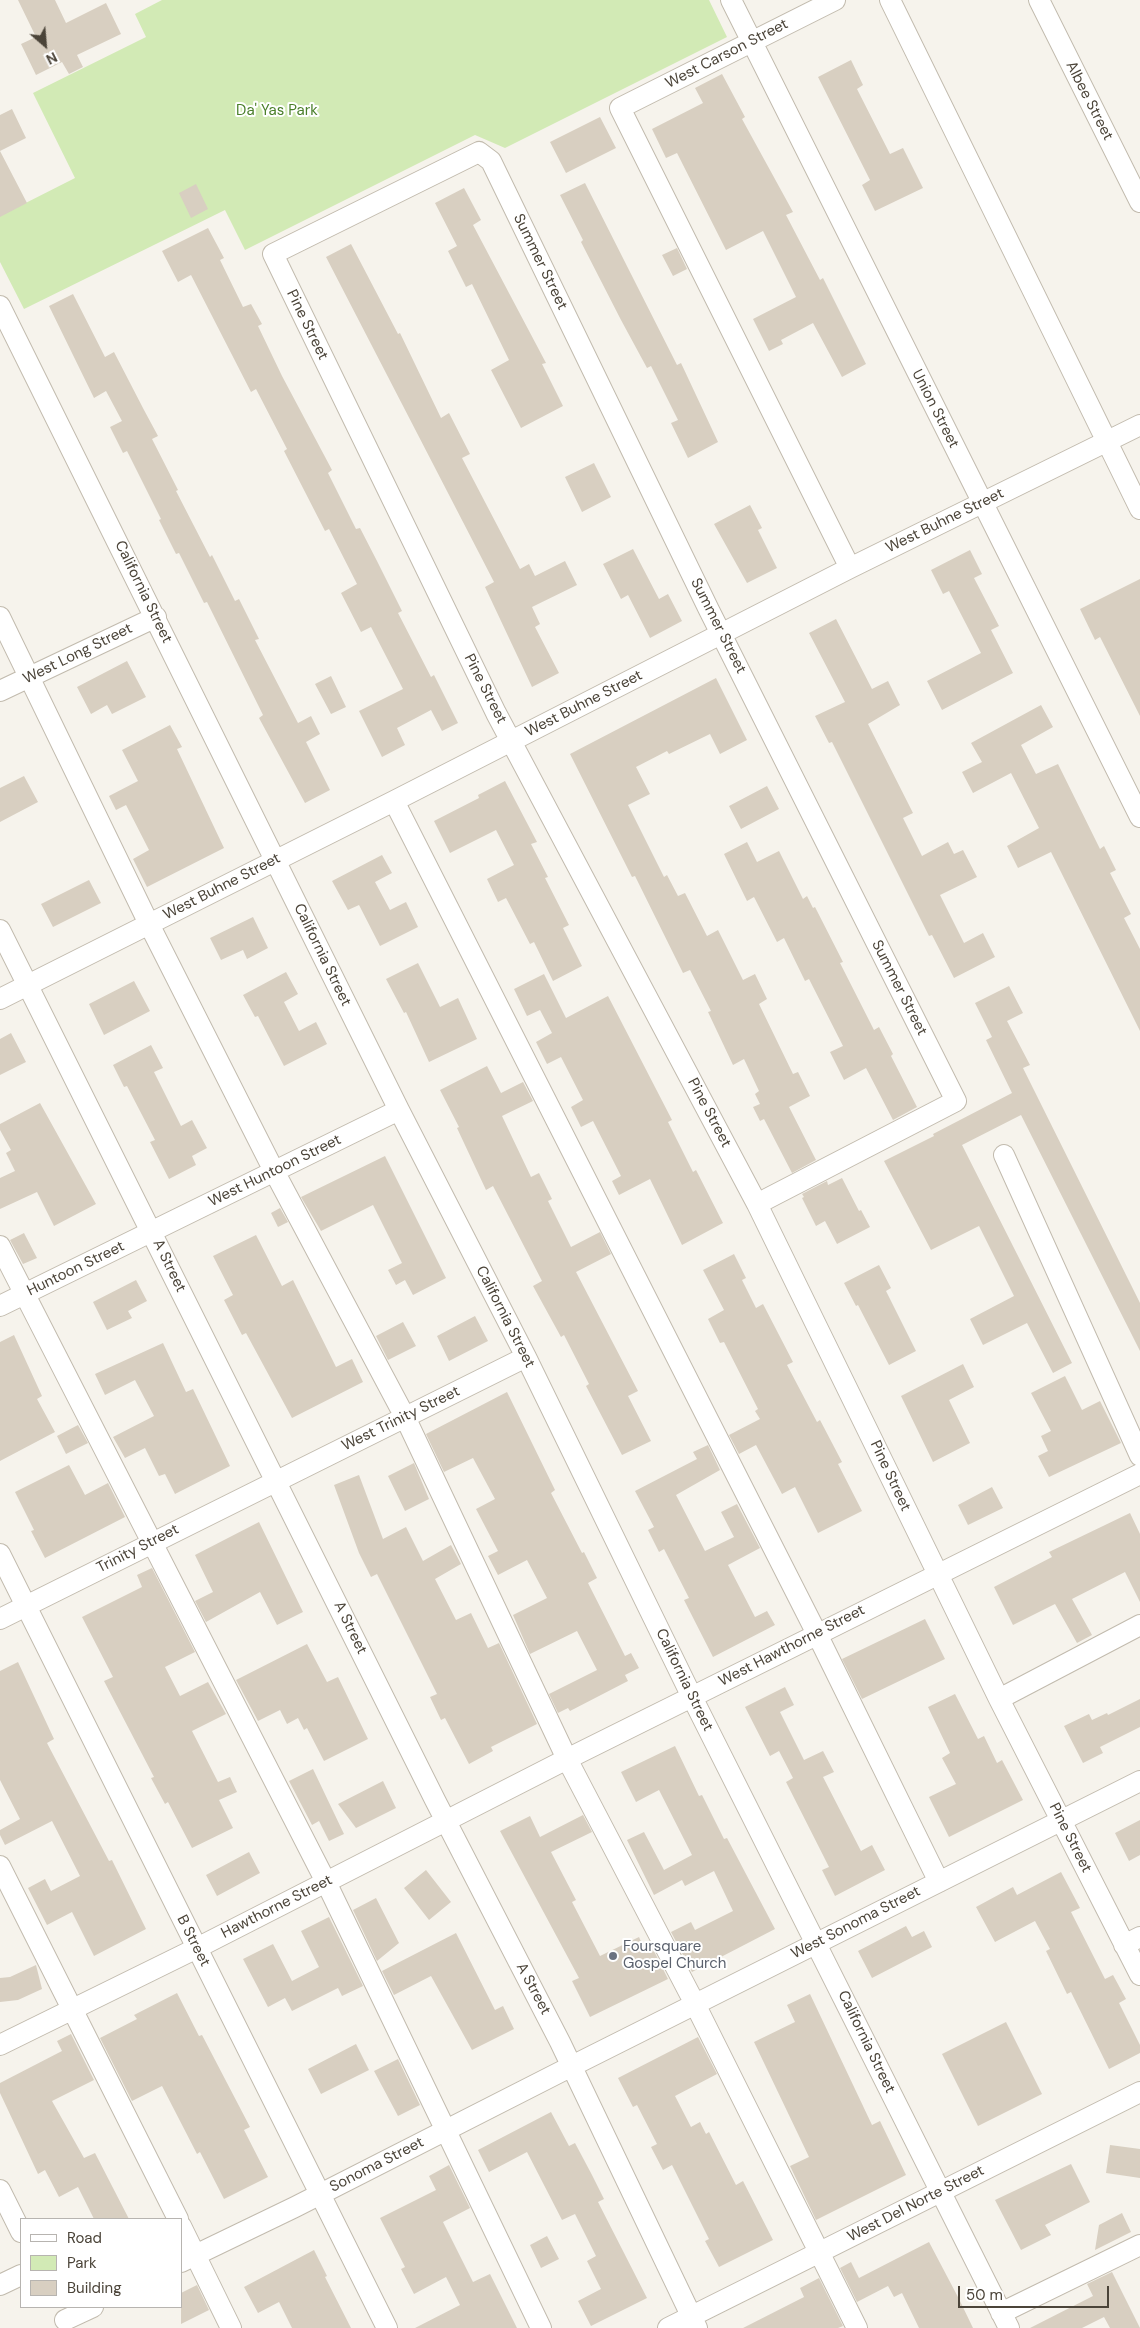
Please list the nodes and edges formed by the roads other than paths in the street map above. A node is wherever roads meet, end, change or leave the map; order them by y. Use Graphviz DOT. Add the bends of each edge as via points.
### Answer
graph roads {
  1 [pos="731,0"];
  2 [pos="835,0"];
  3 [pos="890,0"];
  4 [pos="1039,0"];
  5 [pos="752,43"];
  6 [pos="479,152"];
  7 [pos="1140,202"];
  8 [pos="0,306"];
  9 [pos="1140,425"];
  10 [pos="1106,441"];
  11 [pos="982,502"];
  12 [pos="1140,510"];
  13 [pos="850,568"];
  14 [pos="0,617"];
  15 [pos="156,617"];
  16 [pos="721,634"];
  17 [pos="30,677"];
  18 [pos="0,691"];
  19 [pos="512,741"];
  20 [pos="394,801"];
  21 [pos="1140,817"];
  22 [pos="275,860"];
  23 [pos="149,924"];
  24 [pos="0,930"];
  25 [pos="28,985"];
  26 [pos="0,999"];
  27 [pos="399,1110"];
  28 [pos="1004,1155"];
  29 [pos="274,1171"];
  30 [pos="757,1204"];
  31 [pos="152,1232"];
  32 [pos="0,1246"];
  33 [pos="25,1294"];
  34 [pos="0,1306"];
  35 [pos="526,1357"];
  36 [pos="405,1417"];
  37 [pos="1140,1456"];
  38 [pos="1140,1474"];
  39 [pos="276,1480"];
  40 [pos="150,1542"];
  41 [pos="0,1554"];
  42 [pos="938,1574"];
  43 [pos="26,1605"];
  44 [pos="0,1619"];
  45 [pos="1140,1625"];
  46 [pos="817,1634"];
  47 [pos="692,1697"];
  48 [pos="999,1699"];
  49 [pos="567,1759"];
  50 [pos="1140,1781"];
  51 [pos="445,1821"];
  52 [pos="1061,1821"];
  53 [pos="0,1866"];
  54 [pos="326,1882"];
  55 [pos="939,1882"];
  56 [pos="1132,1941"];
  57 [pos="817,1943"];
  58 [pos="197,1948"];
  59 [pos="1140,1975"];
  60 [pos="695,2004"];
  61 [pos="71,2009"];
  62 [pos="0,2045"];
  63 [pos="572,2066"];
  64 [pos="1140,2092"];
  65 [pos="447,2130"];
  66 [pos="0,2190"];
  67 [pos="940,2192"];
  68 [pos="320,2193"];
  69 [pos="177,2218"];
  70 [pos="20,2230"];
  71 [pos="182,2230"];
  72 [pos="1140,2245"];
  73 [pos="819,2252"];
  74 [pos="189,2258"];
  75 [pos="20,2275"];
  76 [pos="0,2285"];
  77 [pos="89,2308"];
  78 [pos="64,2318"];
  79 [pos="1005,2320"];
  80 [pos="694,2322"];
  81 [pos="231,2328"];
  82 [pos="387,2328"];
  83 [pos="541,2328"];
  84 [pos="668,2328"];
  85 [pos="857,2328"];
  1 -- 5 [label="street, Union Street"];
  2 -- 5 [label="street, West Carson Street"];
  3 -- 10 [label="street"];
  4 -- 7 [label="street, Albee Street"];
  5 -- 11 [label="street, Union Street"];
  5 -- 13 [label="street, West Carson Street" via="620,108"];
  6 -- 16 [label="street, Summer Street" via="491,161"];
  6 -- 19 [label="street, Pine Street" via="273,254"];
  8 -- 15 [label="street, California Street"];
  9 -- 10 [label="street, West Buhne Street"];
  10 -- 11 [label="street, West Buhne Street"];
  10 -- 12 [label="street"];
  11 -- 13 [label="street, West Buhne Street"];
  11 -- 21 [label="street, Union Street"];
  13 -- 16 [label="street, West Buhne Street"];
  14 -- 17 [label="street"];
  15 -- 17 [label="street, West Long Street"];
  15 -- 22 [label="street, California Street"];
  16 -- 19 [label="street, West Buhne Street"];
  16 -- 30 [label="street, Summer Street" via="956,1101"];
  17 -- 18 [label="street, West Long Street"];
  17 -- 23 [label="street"];
  19 -- 20 [label="street, West Buhne Street"];
  19 -- 30 [label="street, Pine Street"];
  20 -- 22 [label="street, West Buhne Street"];
  20 -- 46 [label="street"];
  22 -- 23 [label="street, West Buhne Street"];
  22 -- 27 [label="street, California Street"];
  23 -- 25 [label="street, West Buhne Street"];
  23 -- 29 [label="street"];
  24 -- 25 [label="street, A Street"];
  25 -- 26 [label="street, West Buhne Street"];
  25 -- 31 [label="street, A Street"];
  27 -- 29 [label="street, West Huntoon Street"];
  27 -- 35 [label="street, California Street"];
  28 -- 37 [label="street"];
  29 -- 31 [label="street, West Huntoon Street"];
  29 -- 36 [label="street"];
  30 -- 42 [label="street, Pine Street"];
  31 -- 33 [label="street, Huntoon Street"];
  31 -- 39 [label="street, A Street"];
  32 -- 33 [label="street"];
  33 -- 34 [label="street, Huntoon Street"];
  33 -- 40 [label="street"];
  35 -- 36 [label="street, West Trinity Street"];
  35 -- 47 [label="street, California Street"];
  36 -- 39 [label="street, West Trinity Street"];
  36 -- 49 [label="street"];
  38 -- 42 [label="street, West Hawthorne Street"];
  39 -- 40 [label="street, Trinity Street"];
  39 -- 51 [label="street, A Street"];
  40 -- 43 [label="street, Trinity Street"];
  40 -- 54 [label="street"];
  41 -- 43 [label="street, B Street"];
  42 -- 46 [label="street, West Hawthorne Street"];
  42 -- 48 [label="street, Pine Street"];
  43 -- 44 [label="street, Trinity Street"];
  43 -- 58 [label="street, B Street"];
  45 -- 48 [label="street"];
  46 -- 47 [label="street, West Hawthorne Street"];
  46 -- 55 [label="street"];
  47 -- 49 [label="street, West Hawthorne Street"];
  47 -- 57 [label="street, California Street"];
  48 -- 52 [label="street, Pine Street"];
  49 -- 51 [label="street, West Hawthorne Street"];
  49 -- 60 [label="street"];
  50 -- 52 [label="street, West Sonoma Street"];
  51 -- 54 [label="street, Hawthorne Street"];
  51 -- 63 [label="street, A Street"];
  52 -- 55 [label="street, West Sonoma Street"];
  52 -- 56 [label="street, Pine Street"];
  53 -- 61 [label="street"];
  54 -- 58 [label="street, Hawthorne Street"];
  54 -- 65 [label="street"];
  55 -- 57 [label="street, West Sonoma Street"];
  56 -- 59 [label="street, Pine Street"];
  57 -- 60 [label="street, West Sonoma Street"];
  57 -- 67 [label="street, California Street"];
  58 -- 61 [label="street, Hawthorne Street"];
  58 -- 68 [label="street, B Street"];
  60 -- 63 [label="street, West Sonoma Street"];
  60 -- 73 [label="street"];
  61 -- 62 [label="street, Hawthorne Street"];
  61 -- 69 [label="street"];
  63 -- 65 [label="street, Sonoma Street"];
  63 -- 80 [label="street, A Street"];
  64 -- 67 [label="street, West Del Norte Street"];
  65 -- 68 [label="street, Sonoma Street"];
  65 -- 83 [label="street"];
  66 -- 70 [label="street"];
  67 -- 73 [label="street, West Del Norte Street"];
  67 -- 79 [label="street, California Street"];
  68 -- 74 [label="street, Sonoma Street"];
  68 -- 82 [label="street, B Street"];
  71 -- 74 [label="street"];
  72 -- 79 [label="street"];
  73 -- 80 [label="street, West Del Norte Street"];
  73 -- 85 [label="street"];
  74 -- 81 [label="street"];
  75 -- 76 [label="street"];
  77 -- 78 [label="street"];
  80 -- 84 [label="street, West Del Norte Street"];
}
